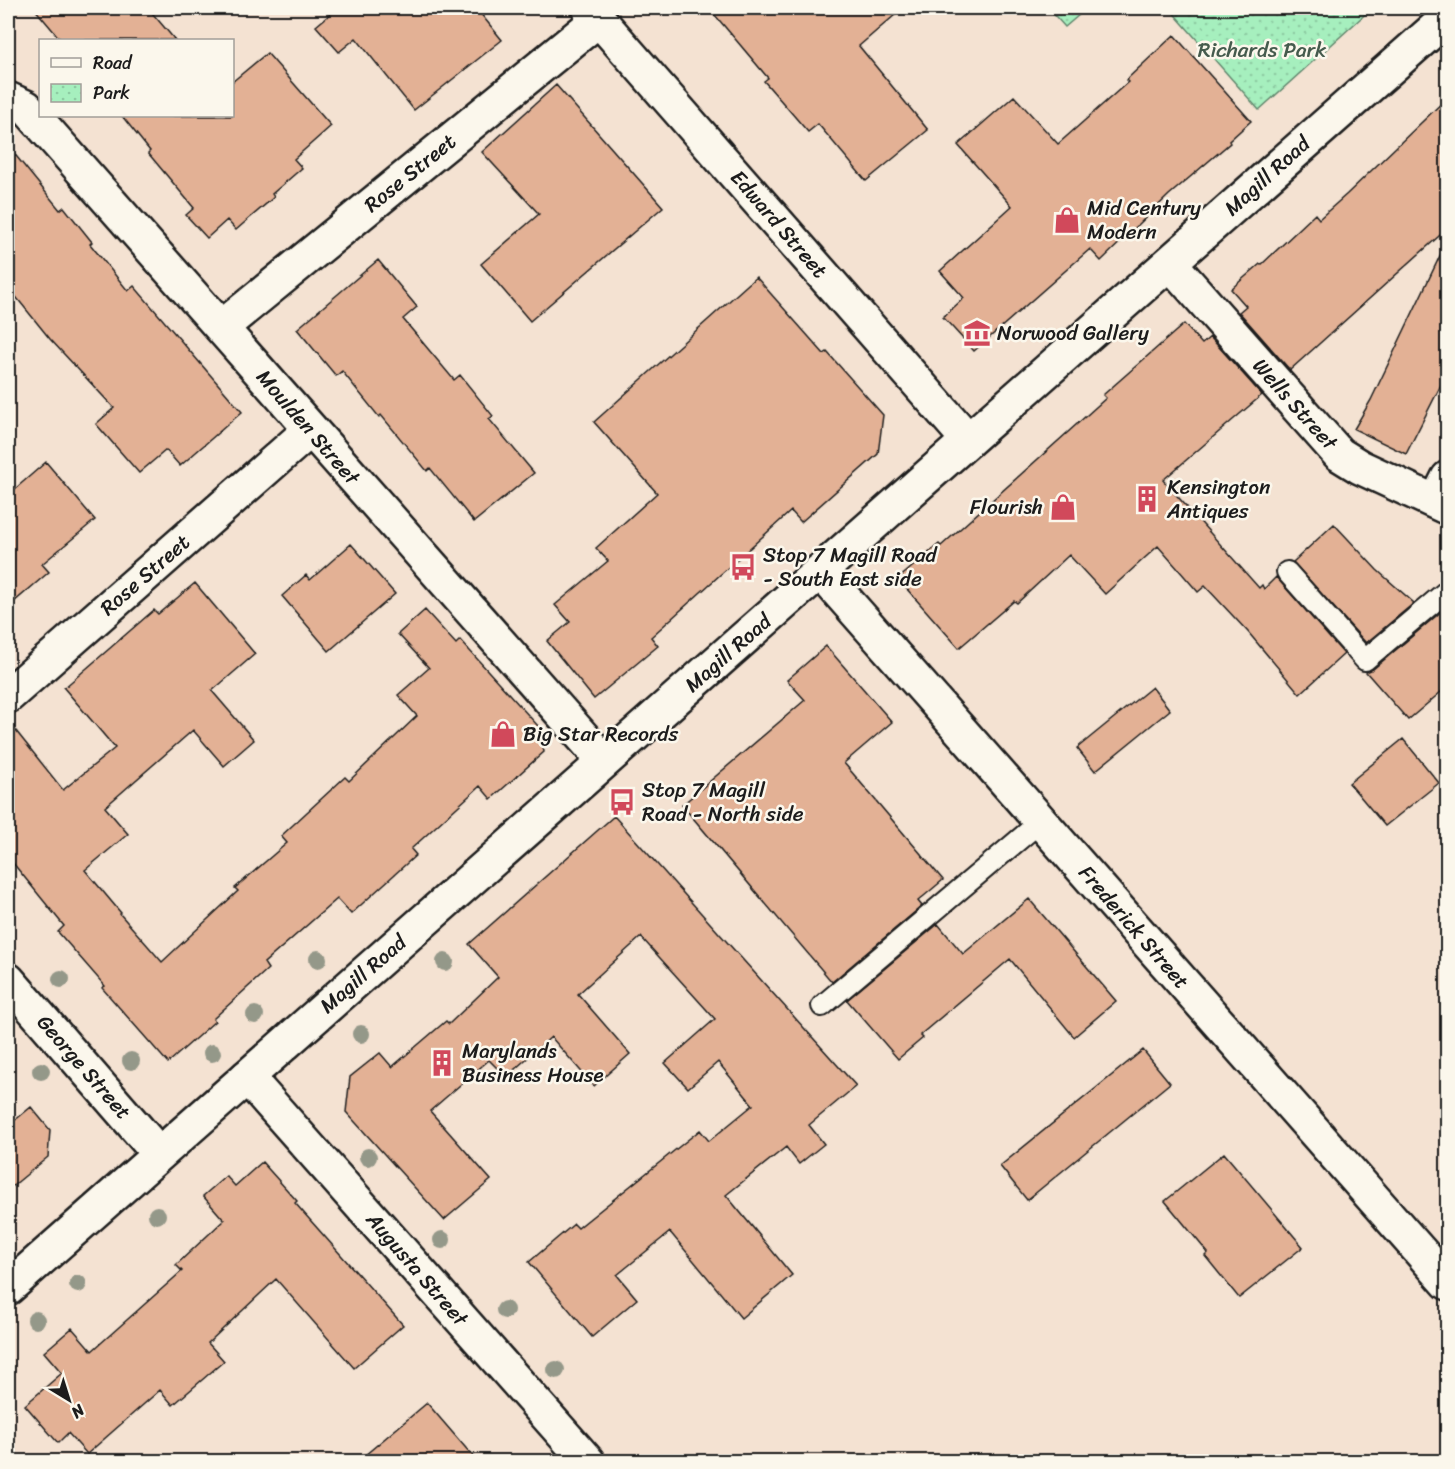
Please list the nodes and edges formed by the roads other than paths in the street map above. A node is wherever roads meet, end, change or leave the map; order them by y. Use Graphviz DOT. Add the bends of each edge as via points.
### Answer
graph roads {
  1 [pos="594,13"];
  2 [pos="1444,24"];
  3 [pos="8,99"];
  4 [pos="1170,263"];
  5 [pos="222,327"];
  6 [pos="310,430"];
  7 [pos="968,440"];
  8 [pos="1444,496"];
  9 [pos="820,571"];
  10 [pos="1287,572"];
  11 [pos="1448,590"];
  12 [pos="8,696"];
  13 [pos="604,761"];
  14 [pos="1041,821"];
  15 [pos="8,980"];
  16 [pos="822,1006"];
  17 [pos="247,1077"];
  18 [pos="159,1154"];
  19 [pos="1448,1283"];
  20 [pos="8,1288"];
  21 [pos="588,1461"];
  1 -- 5 [label="street, Rose Street"];
  1 -- 7 [label="street, Edward Street"];
  2 -- 4 [label="street, Magill Road"];
  3 -- 5 [label="street, Moulden Street" via="26,107"];
  4 -- 7 [label="street, Magill Road"];
  4 -- 8 [label="street, Wells Street" via="1339,454 1360,467"];
  5 -- 6 [label="street, Moulden Street"];
  6 -- 12 [label="street, Rose Street"];
  6 -- 13 [label="street, Moulden Street"];
  7 -- 9 [label="street, Magill Road"];
  9 -- 13 [label="street, Magill Road"];
  9 -- 14 [label="street, Frederick Street"];
  10 -- 11 [label="lane" via="1365,660"];
  13 -- 17 [label="street, Magill Road"];
  14 -- 16 [label="lane"];
  14 -- 19 [label="street, Frederick Street"];
  15 -- 18 [label="street, George Street"];
  17 -- 18 [label="street, Magill Road"];
  17 -- 21 [label="street, Augusta Street"];
  18 -- 20 [label="street, Magill Road"];
}
